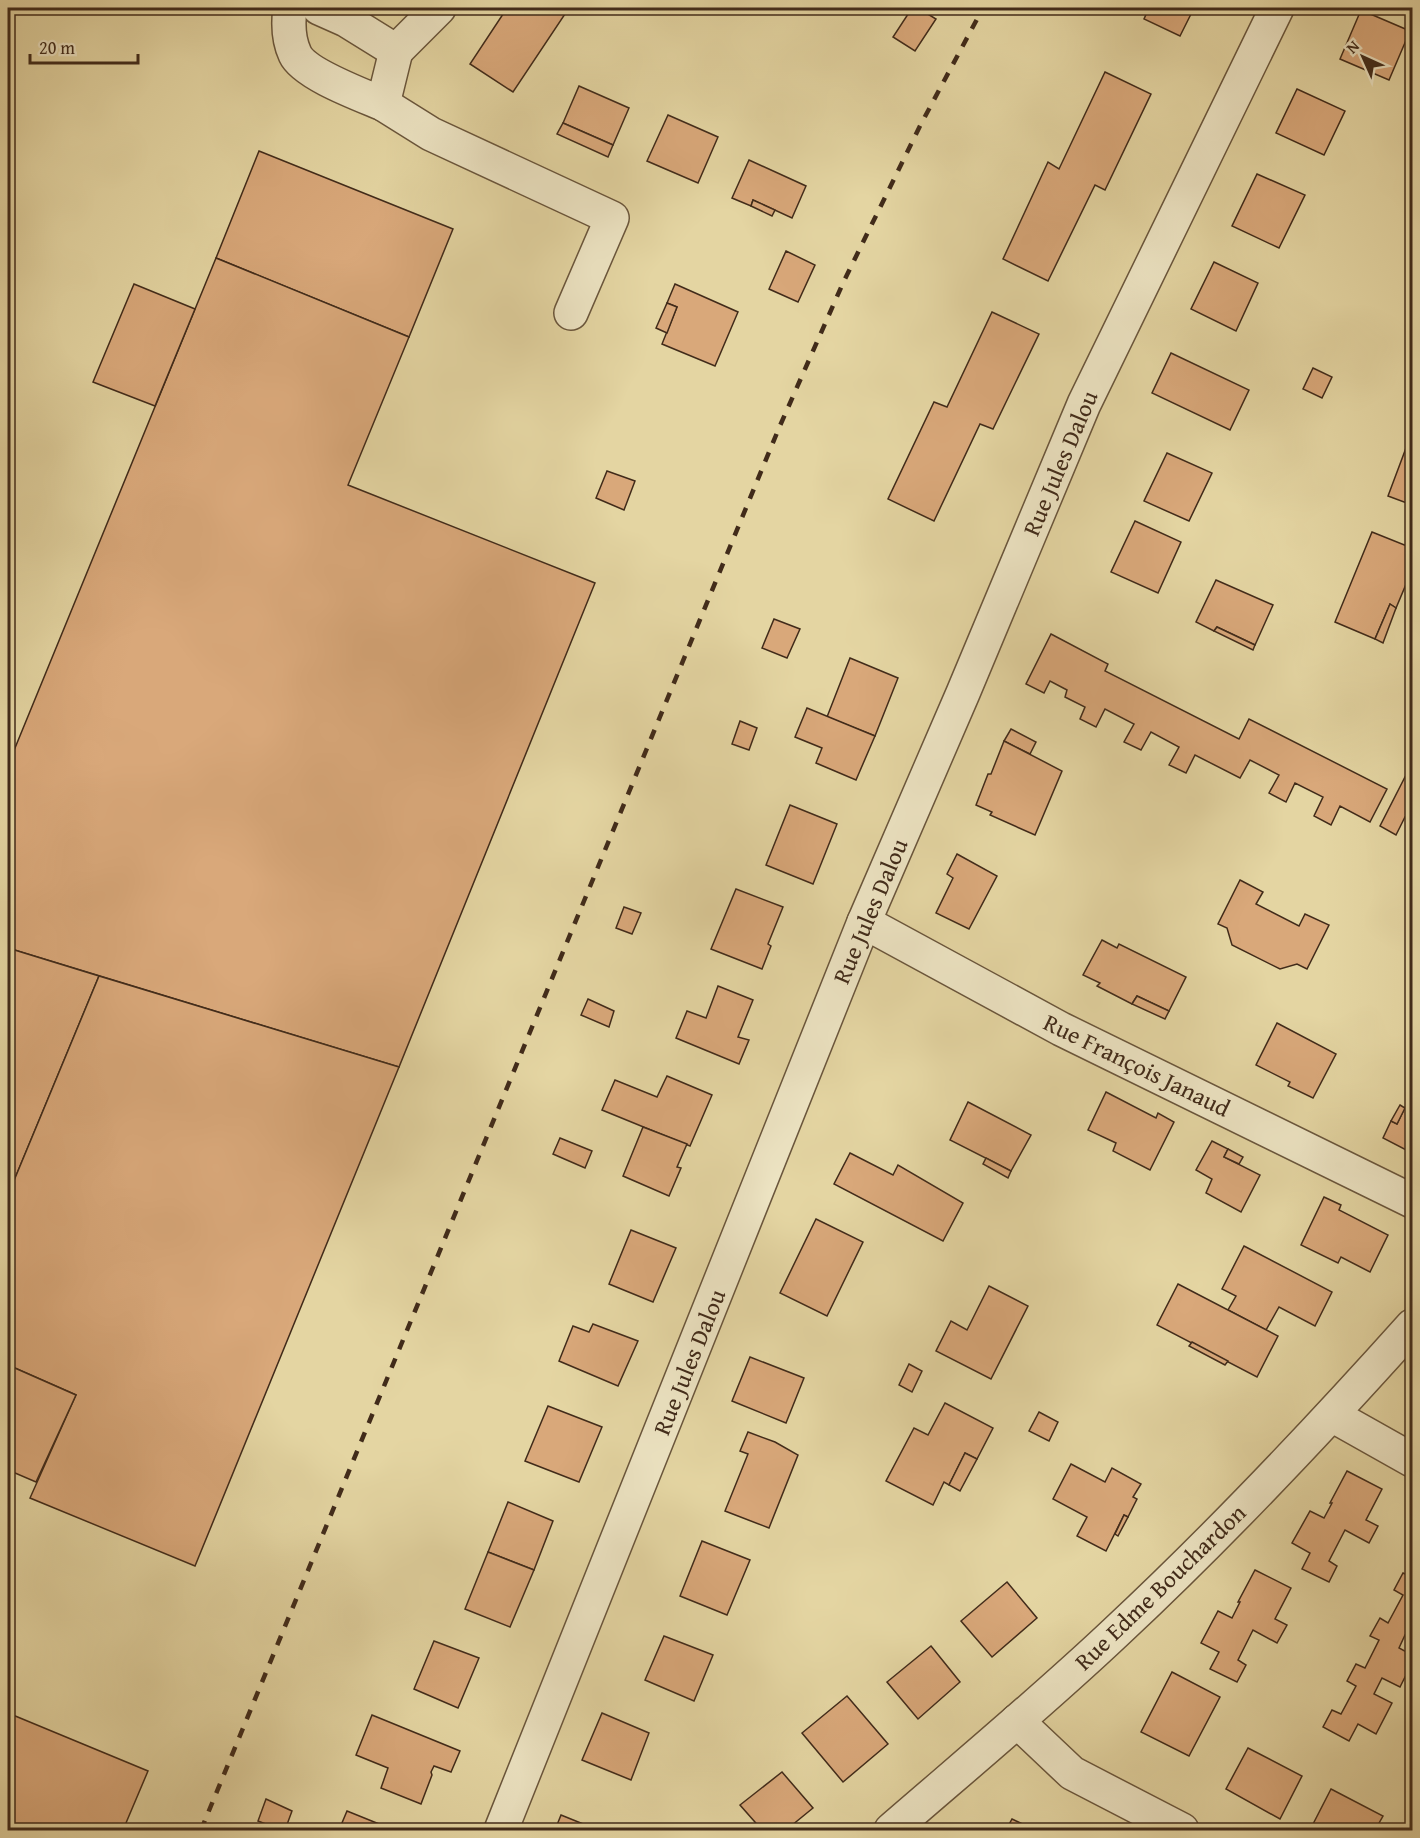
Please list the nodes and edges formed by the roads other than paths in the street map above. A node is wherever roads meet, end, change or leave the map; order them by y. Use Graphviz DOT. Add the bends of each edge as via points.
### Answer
graph roads {
  1 [pos="290,8"];
  2 [pos="319,8"];
  3 [pos="439,8"];
  4 [pos="1277,8"];
  5 [pos="396,51"];
  6 [pos="383,104"];
  7 [pos="571,312"];
  8 [pos="864,922"];
  9 [pos="1413,1201"];
  10 [pos="1413,1326"];
  11 [pos="1332,1415"];
  12 [pos="1413,1460"];
  13 [pos="1017,1721"];
  14 [pos="501,1830"];
  15 [pos="891,1830"];
  16 [pos="1182,1830"];
  1 -- 6 [label="street" via="288,25 295,56 319,76"];
  2 -- 5 [label="street"];
  3 -- 5 [label="street"];
  4 -- 8 [label="street, Rue Jules Dalou" via="1084,404"];
  5 -- 6 [label="street"];
  6 -- 7 [label="street" via="431,134 612,218"];
  8 -- 9 [label="street, Rue François Janaud" via="1061,1029"];
  8 -- 14 [label="street, Rue Jules Dalou"];
  10 -- 11 [label="street, Rue Edme Bouchardon"];
  11 -- 12 [label="street"];
  11 -- 13 [label="street, Rue Edme Bouchardon" via="1229,1523"];
  13 -- 15 [label="street, Rue Edme Bouchardon"];
  13 -- 16 [label="street" via="1072,1773"];
}
